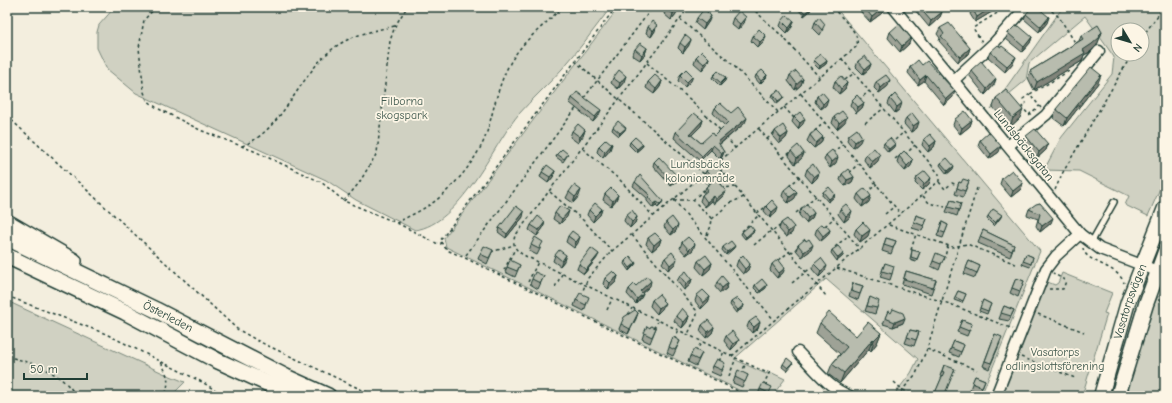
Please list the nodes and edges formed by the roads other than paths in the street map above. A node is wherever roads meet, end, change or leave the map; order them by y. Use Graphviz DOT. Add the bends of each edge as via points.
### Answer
graph roads {
  1 [pos="1026,7"];
  2 [pos="898,9"];
  3 [pos="1099,51"];
  4 [pos="954,80"];
  5 [pos="1008,146"];
  6 [pos="1114,202"];
  7 [pos="1165,208"];
  8 [pos="7,222"];
  9 [pos="7,238"];
  10 [pos="1086,239"];
  11 [pos="1165,252"];
  12 [pos="7,256"];
  13 [pos="7,266"];
  14 [pos="1141,266"];
  15 [pos="1161,273"];
  16 [pos="156,310"];
  17 [pos="164,332"];
  18 [pos="798,352"];
  19 [pos="295,396"];
  20 [pos="328,396"];
  21 [pos="850,396"];
  22 [pos="996,396"];
  23 [pos="1101,396"];
  24 [pos="1118,396"];
  1 -- 4 [label="street" via="987,50"];
  2 -- 4 [label="street, Lundsbäcksgatan"];
  3 -- 5 [label="street" via="1046,115"];
  4 -- 5 [label="street, Lundsbäcksgatan"];
  5 -- 10 [label="street, Lundsbäcksgatan"];
  6 -- 10 [label="lane"];
  7 -- 14 [label="main road, Vasatorpsvägen"];
  8 -- 16 [label="main road"];
  9 -- 16 [label="main road, Österleden"];
  10 -- 14 [label="street, Lundsbäcksgatan" via="1111,254"];
  10 -- 22 [label="street" via="1056,256 1046,269"];
  11 -- 15 [label="main road, Vasatorpsvägen"];
  12 -- 17 [label="main road, Österleden"];
  13 -- 17 [label="main road"];
  14 -- 15 [label="street, Lundsbäcksgatan"];
  14 -- 23 [label="main road, Vasatorpsvägen"];
  15 -- 24 [label="main road, Vasatorpsvägen" via="1148,297"];
  16 -- 20 [label="main road, Österleden"];
  17 -- 19 [label="main road, Österleden" via="216,360"];
  18 -- 21 [label="street" via="827,382 839,392"];
}
